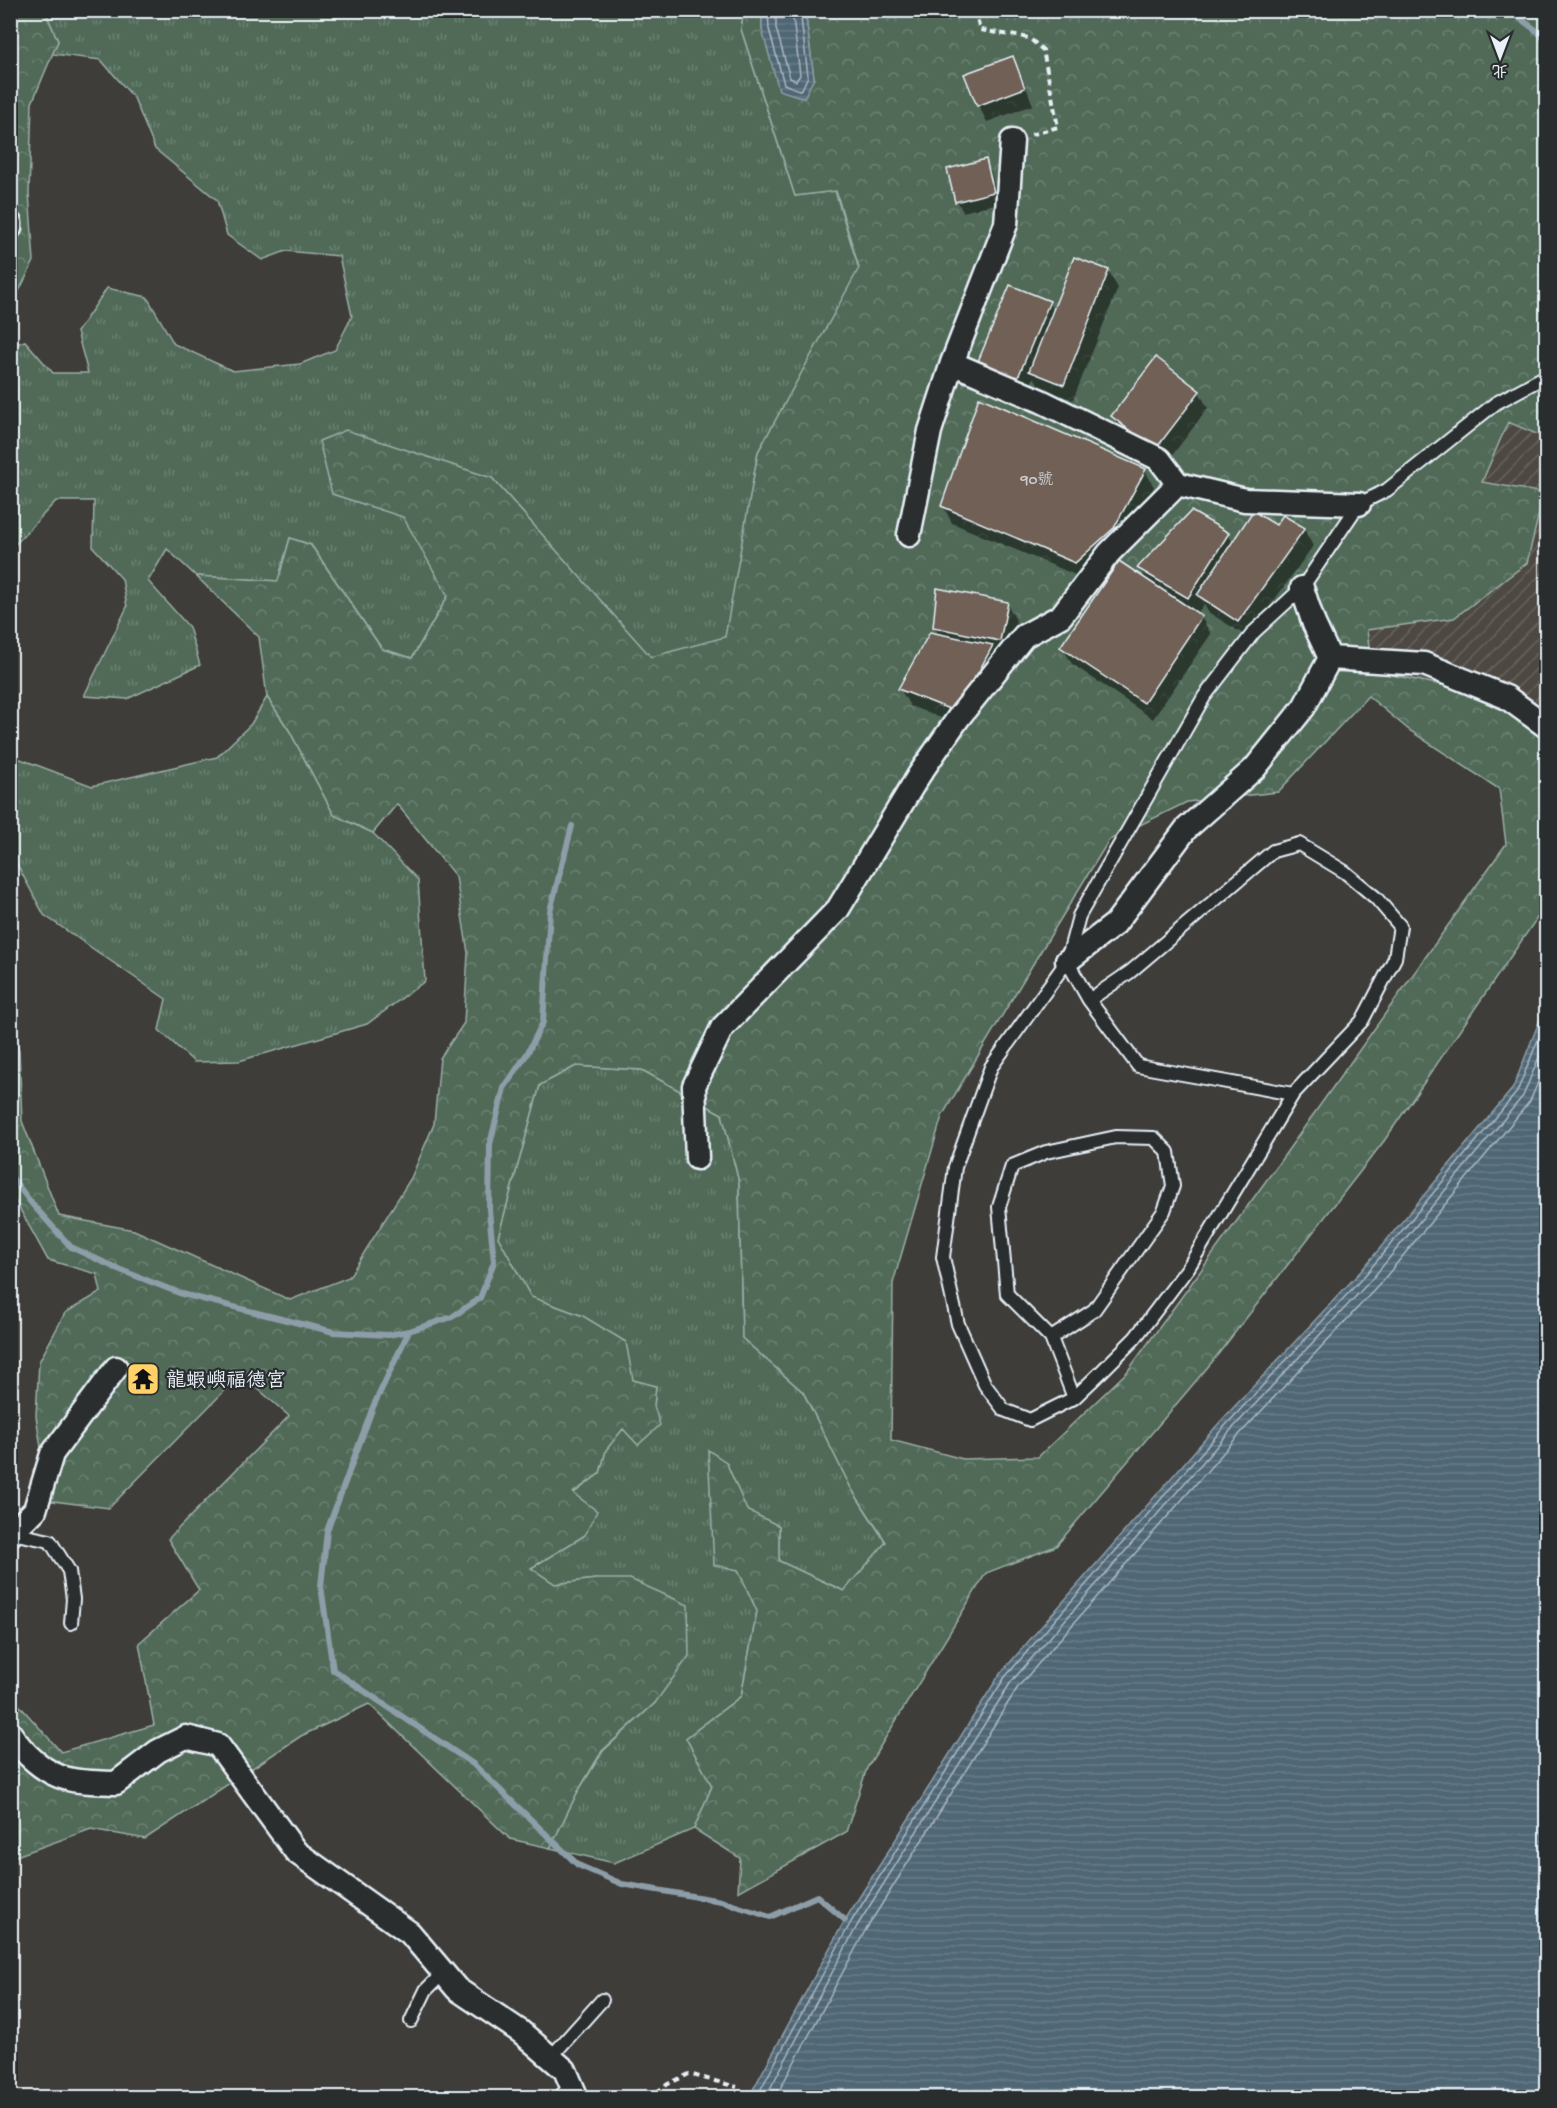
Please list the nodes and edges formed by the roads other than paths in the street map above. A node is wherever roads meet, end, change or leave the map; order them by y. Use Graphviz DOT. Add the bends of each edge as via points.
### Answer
graph roads {
  1 [pos="1012,141"];
  2 [pos="10,223"];
  3 [pos="10,228"];
  4 [pos="952,363"];
  5 [pos="1546,376"];
  6 [pos="1178,484"];
  7 [pos="1359,504"];
  8 [pos="909,535"];
  9 [pos="1302,588"];
  10 [pos="1330,658"];
  11 [pos="1546,726"];
  12 [pos="1067,962"];
  13 [pos="1089,1000"];
  14 [pos="1293,1094"];
  15 [pos="697,1158"];
  16 [pos="1051,1338"];
  17 [pos="116,1368"];
  18 [pos="1074,1398"];
  19 [pos="11,1534"];
  20 [pos="71,1623"];
  21 [pos="10,1733"];
  22 [pos="443,1973"];
  23 [pos="602,2000"];
  24 [pos="411,2021"];
  25 [pos="550,2058"];
  26 [pos="569,2094"];
  1 -- 4 [label="street" via="1006,224"];
  2 -- 3 [label="street"];
  4 -- 6 [label="street" via="1159,459"];
  4 -- 8 [label="street" via="930,431"];
  5 -- 7 [label="lane" via="1496,403 1387,490"];
  6 -- 7 [label="street" via="1245,500"];
  6 -- 15 [label="street" via="1109,553 1061,616 1024,636 926,765 838,909 722,1028 694,1086"];
  7 -- 9 [label="lane"];
  9 -- 10 [label="street"];
  9 -- 12 [label="lane" via="1254,632 1204,697 1078,916"];
  10 -- 11 [label="street" via="1424,664 1506,697"];
  10 -- 12 [label="street" via="1304,707 1255,768 1186,829 1115,924"];
  12 -- 13 [label="lane"];
  12 -- 18 [label="lane" via="991,1067 955,1167 943,1257 958,1324 985,1385 1004,1410 1030,1420"];
  13 -- 14 [label="lane" via="1138,1066"];
  13 -- 14 [label="lane" via="1130,972 1273,851 1299,844 1353,879 1400,926 1395,958 1362,1021"];
  14 -- 18 [label="lane" via="1188,1268 1135,1338"];
  16 -- 16 [label="lane" via="1094,1310 1164,1211 1173,1186 1168,1152 1154,1138 1116,1137 1046,1152 1012,1166 999,1208 1007,1294"];
  16 -- 18 [label="lane"];
  17 -- 19 [label="street" via="52,1454 35,1510"];
  19 -- 20 [label="lane" via="50,1541 69,1571"];
  21 -- 22 [label="street" via="21,1749 67,1779 116,1783 158,1751 186,1737 218,1745 296,1852 410,1933"];
  22 -- 24 [label="lane" via="426,1990"];
  22 -- 25 [label="street" via="457,1989 521,2032"];
  23 -- 25 [label="lane"];
  25 -- 26 [label="street" via="565,2070"];
}
